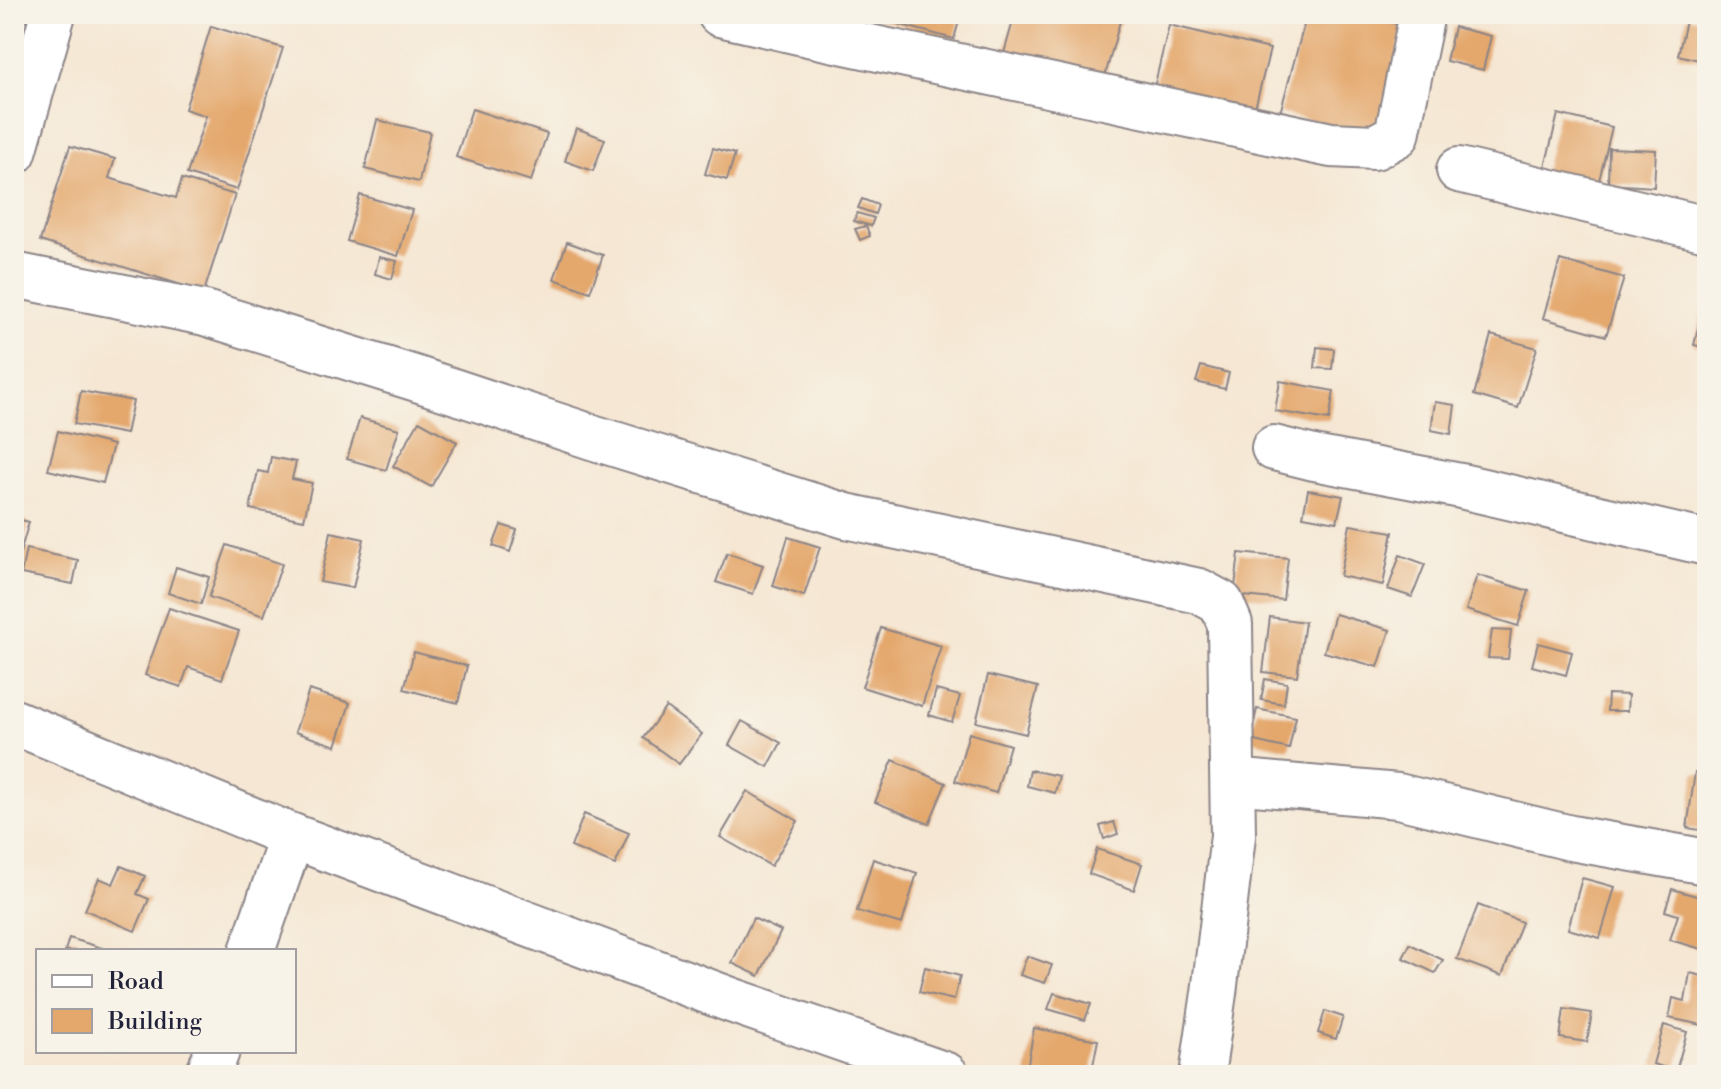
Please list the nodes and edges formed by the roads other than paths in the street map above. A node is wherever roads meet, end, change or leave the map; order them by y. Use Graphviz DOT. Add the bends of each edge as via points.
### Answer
graph roads {
  1 [pos="53,14"];
  2 [pos="720,14"];
  3 [pos="1422,14"];
  4 [pos="810,24"];
  5 [pos="14,152"];
  6 [pos="1459,170"];
  7 [pos="1707,229"];
  8 [pos="14,275"];
  9 [pos="1274,448"];
  10 [pos="1707,543"];
  11 [pos="14,722"];
  12 [pos="1233,781"];
  13 [pos="292,836"];
  14 [pos="1707,862"];
  15 [pos="253,949"];
  16 [pos="216,1053"];
  17 [pos="208,1075"];
  18 [pos="946,1075"];
  19 [pos="1202,1075"];
  1 -- 5 [label="street"];
  2 -- 4 [label="street"];
  3 -- 4 [label="street" via="1397,135 1375,147 1331,145"];
  6 -- 7 [label="street"];
  8 -- 12 [label="street" via="205,313 846,516 1199,591 1221,603 1230,624"];
  9 -- 10 [label="street"];
  11 -- 13 [label="street"];
  12 -- 14 [label="street" via="1398,796 1571,838"];
  12 -- 19 [label="street" via="1233,836"];
  13 -- 15 [label="street"];
  13 -- 18 [label="street"];
  16 -- 17 [label="street"];
}
